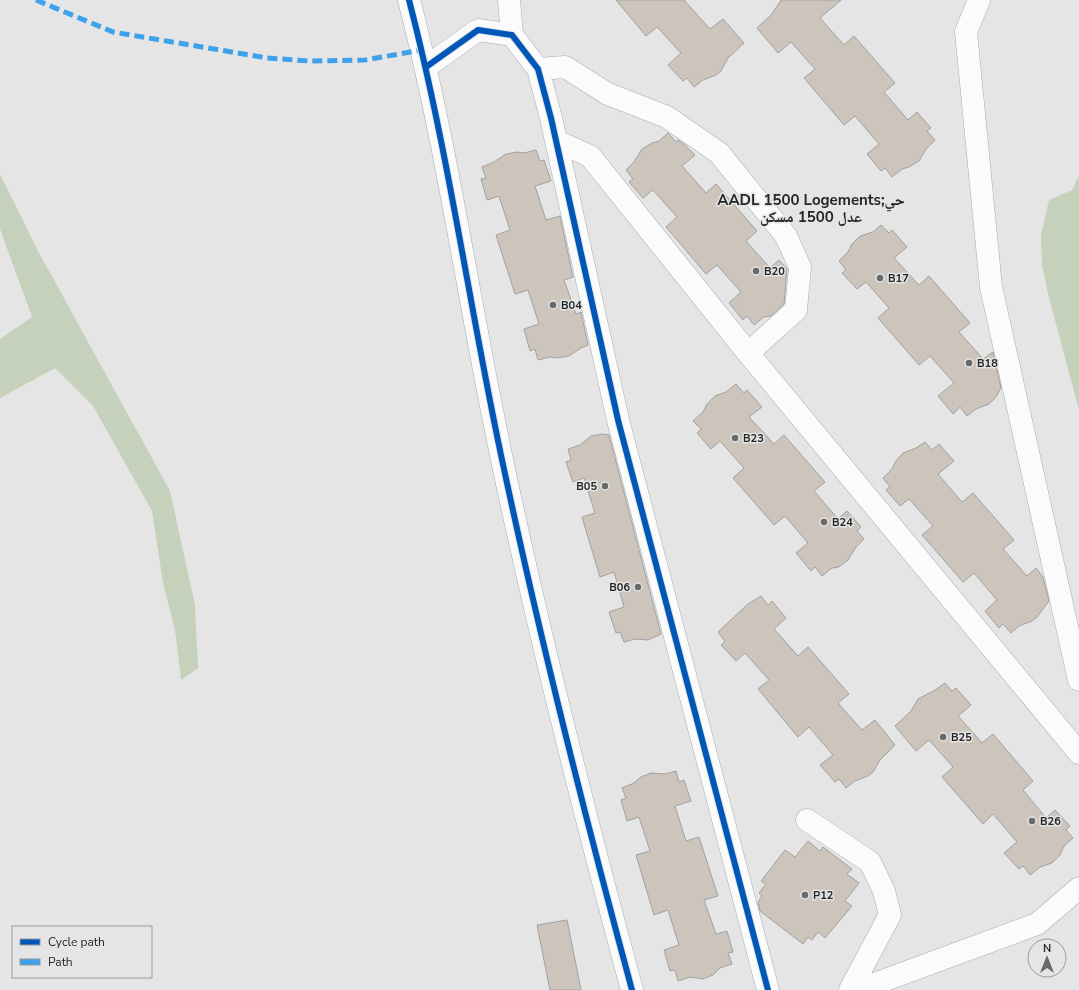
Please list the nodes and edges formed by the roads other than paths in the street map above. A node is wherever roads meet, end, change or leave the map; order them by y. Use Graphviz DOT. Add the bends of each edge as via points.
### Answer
graph roads {
  1 [pos="409,0"];
  2 [pos="509,0"];
  3 [pos="979,0"];
  4 [pos="512,35"];
  5 [pos="426,67"];
  6 [pos="538,69"];
  7 [pos="556,141"];
  8 [pos="748,353"];
  9 [pos="1079,680"];
  10 [pos="1079,753"];
  11 [pos="807,820"];
  12 [pos="1079,888"];
  13 [pos="632,990"];
  14 [pos="768,990"];
  15 [pos="850,990"];
  16 [pos="858,990"];
  1 -- 5 [label="street"];
  2 -- 4 [label="street"];
  3 -- 9 [label="street" via="966,32 991,288"];
  4 -- 5 [label="street" via="478,30"];
  4 -- 6 [label="street"];
  5 -- 13 [label="street" via="501,455 583,809"];
  6 -- 7 [label="street"];
  6 -- 8 [label="street" via="565,66 608,94 667,117 719,153 786,236 800,267 796,310"];
  7 -- 8 [label="street" via="590,156"];
  7 -- 14 [label="street" via="618,420"];
  8 -- 10 [label="street"];
  11 -- 15 [label="street" via="870,862 884,891 890,915"];
  12 -- 16 [label="street" via="1037,924"];
}
